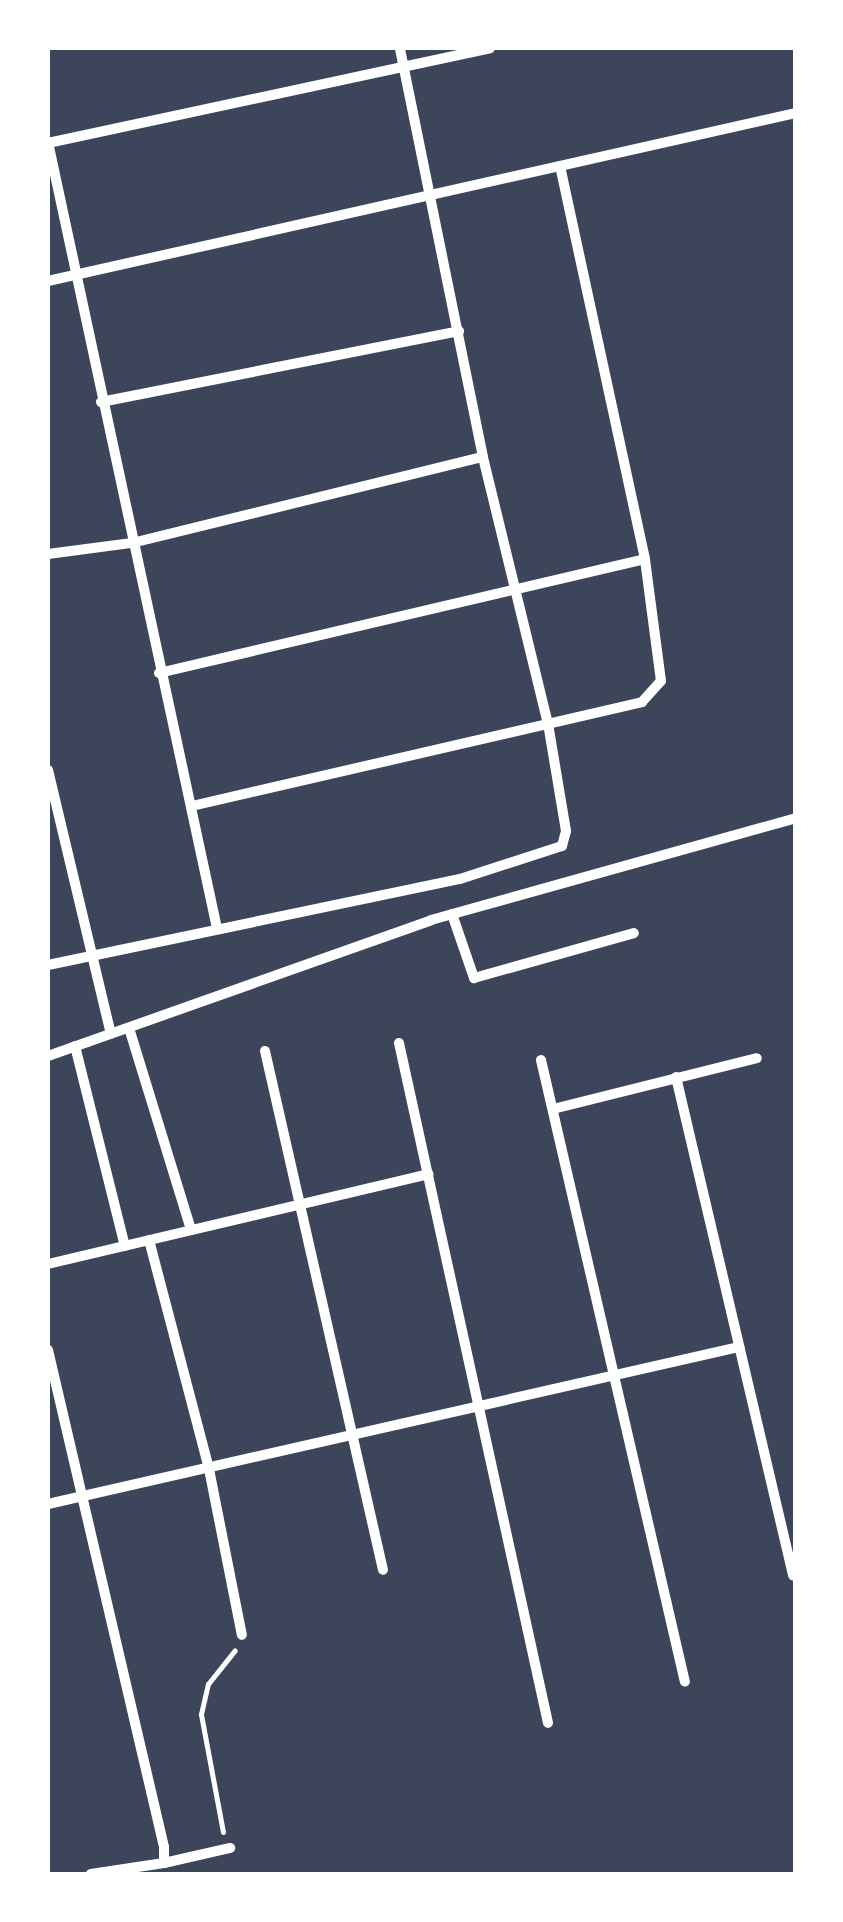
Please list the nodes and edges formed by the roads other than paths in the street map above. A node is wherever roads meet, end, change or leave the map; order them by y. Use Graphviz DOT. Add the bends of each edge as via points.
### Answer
graph roads {
  1 [pos="400,48"];
  2 [pos="490,48"];
  3 [pos="405,67"];
  4 [pos="796,114"];
  5 [pos="48,142"];
  6 [pos="562,170"];
  7 [pos="432,198"];
  8 [pos="72,275"];
  9 [pos="48,281"];
  10 [pos="459,331"];
  11 [pos="101,402"];
  12 [pos="483,457"];
  13 [pos="132,544"];
  14 [pos="48,554"];
  15 [pos="645,560"];
  16 [pos="518,584"];
  17 [pos="159,673"];
  18 [pos="548,724"];
  19 [pos="48,770"];
  20 [pos="192,806"];
  21 [pos="796,818"];
  22 [pos="452,914"];
  23 [pos="218,928"];
  24 [pos="634,933"];
  25 [pos="92,954"];
  26 [pos="48,965"];
  27 [pos="129,1028"];
  28 [pos="111,1034"];
  29 [pos="399,1042"];
  30 [pos="75,1046"];
  31 [pos="265,1051"];
  32 [pos="48,1056"];
  33 [pos="757,1058"];
  34 [pos="541,1060"];
  35 [pos="676,1077"];
  36 [pos="553,1109"];
  37 [pos="429,1174"];
  38 [pos="302,1206"];
  39 [pos="191,1230"];
  40 [pos="150,1240"];
  41 [pos="125,1246"];
  42 [pos="48,1264"];
  43 [pos="738,1347"];
  44 [pos="48,1350"];
  45 [pos="614,1374"];
  46 [pos="482,1408"];
  47 [pos="353,1438"];
  48 [pos="209,1469"];
  49 [pos="83,1497"];
  50 [pos="48,1504"];
  51 [pos="383,1570"];
  52 [pos="793,1575"];
  53 [pos="242,1635"];
  54 [pos="685,1682"];
  55 [pos="548,1723"];
  56 [pos="230,1848"];
  57 [pos="164,1863"];
  58 [pos="91,1874"];
  1 -- 3 [label="street"];
  2 -- 3 [label="street"];
  3 -- 5 [label="street"];
  3 -- 7 [label="street"];
  4 -- 6 [label="street"];
  5 -- 8 [label="street"];
  6 -- 7 [label="street"];
  6 -- 15 [label="street"];
  7 -- 8 [label="street"];
  7 -- 10 [label="street"];
  8 -- 9 [label="street"];
  8 -- 11 [label="street"];
  10 -- 11 [label="street"];
  10 -- 12 [label="street"];
  11 -- 13 [label="street"];
  12 -- 13 [label="street"];
  12 -- 16 [label="street"];
  13 -- 14 [label="street"];
  13 -- 17 [label="street"];
  15 -- 16 [label="street"];
  15 -- 18 [label="street" via="661,681 642,702"];
  16 -- 17 [label="street"];
  16 -- 18 [label="street"];
  17 -- 20 [label="street"];
  18 -- 20 [label="street"];
  18 -- 23 [label="street" via="566,830 552,852 460,880"];
  19 -- 25 [label="street"];
  20 -- 23 [label="street"];
  21 -- 22 [label="street"];
  22 -- 24 [label="street" via="474,978"];
  22 -- 27 [label="street"];
  23 -- 25 [label="street"];
  25 -- 26 [label="street"];
  25 -- 28 [label="street"];
  27 -- 28 [label="street"];
  27 -- 39 [label="street"];
  28 -- 30 [label="street"];
  29 -- 37 [label="street"];
  30 -- 32 [label="street"];
  30 -- 41 [label="street"];
  31 -- 38 [label="street"];
  33 -- 35 [label="street"];
  34 -- 36 [label="street"];
  35 -- 36 [label="street"];
  35 -- 43 [label="street"];
  36 -- 45 [label="street"];
  37 -- 38 [label="street"];
  37 -- 46 [label="street"];
  38 -- 39 [label="street"];
  38 -- 47 [label="street"];
  39 -- 40 [label="street"];
  40 -- 41 [label="street"];
  40 -- 48 [label="street"];
  41 -- 42 [label="street"];
  43 -- 45 [label="street"];
  43 -- 52 [label="street"];
  44 -- 49 [label="street"];
  45 -- 46 [label="street"];
  45 -- 54 [label="street"];
  46 -- 47 [label="street"];
  46 -- 55 [label="street"];
  47 -- 48 [label="street"];
  47 -- 51 [label="street"];
  48 -- 49 [label="street"];
  48 -- 53 [label="street"];
  49 -- 50 [label="street"];
  49 -- 57 [label="street"];
  56 -- 57 [label="street"];
  57 -- 58 [label="street"];
}
